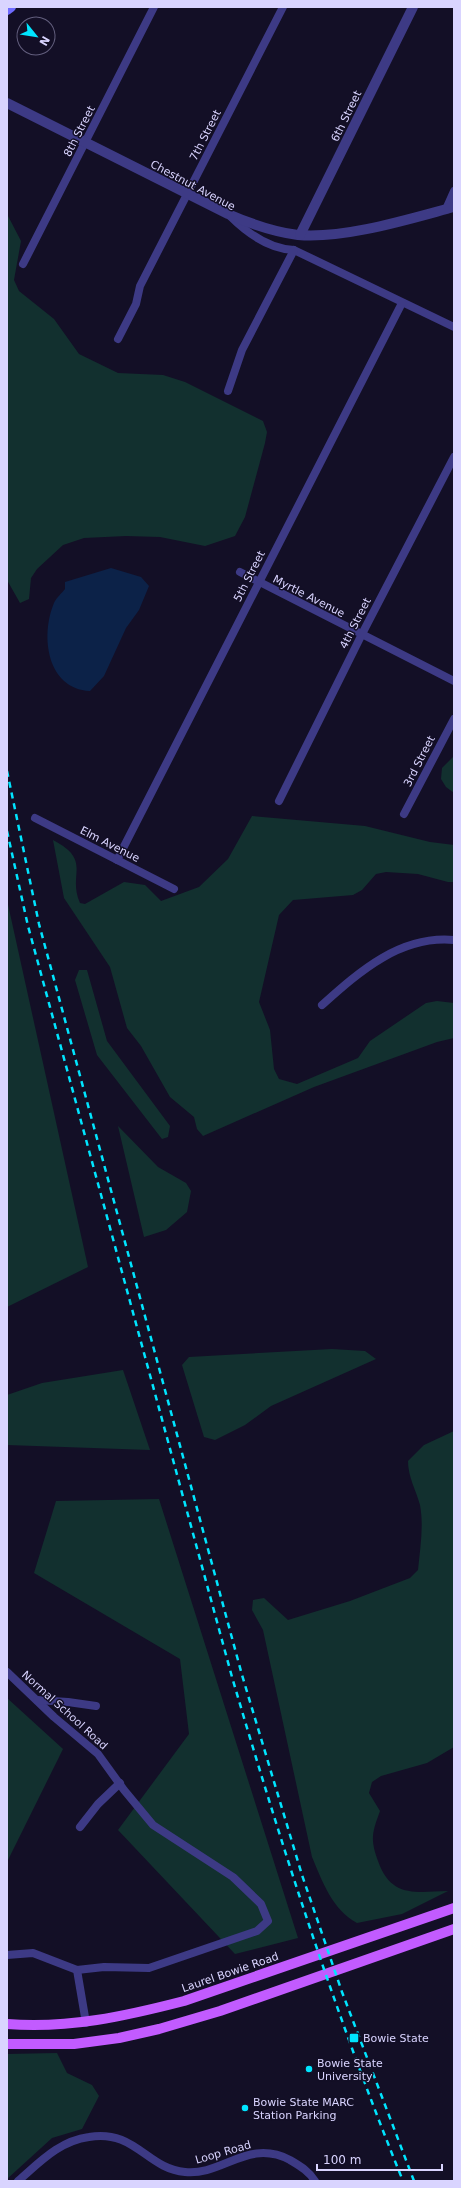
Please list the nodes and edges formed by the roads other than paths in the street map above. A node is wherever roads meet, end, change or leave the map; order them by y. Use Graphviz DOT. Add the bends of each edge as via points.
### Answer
graph roads {
  1 [pos="11,7"];
  2 [pos="154,7"];
  3 [pos="283,7"];
  4 [pos="413,7"];
  5 [pos="7,10"];
  6 [pos="7,103"];
  7 [pos="86,143"];
  8 [pos="454,191"];
  9 [pos="187,194"];
  10 [pos="450,208"];
  11 [pos="228,214"];
  12 [pos="300,235"];
  13 [pos="294,250"];
  14 [pos="23,264"];
  15 [pos="402,303"];
  16 [pos="454,327"];
  17 [pos="118,339"];
  18 [pos="228,391"];
  19 [pos="454,457"];
  20 [pos="240,572"];
  21 [pos="258,583"];
  22 [pos="362,634"];
  23 [pos="454,681"];
  24 [pos="454,718"];
  25 [pos="279,801"];
  26 [pos="404,814"];
  27 [pos="35,818"];
  28 [pos="117,860"];
  29 [pos="174,888"];
  30 [pos="454,940"];
  31 [pos="322,1006"];
  32 [pos="7,1672"];
  33 [pos="36,1700"];
  34 [pos="96,1706"];
  35 [pos="120,1783"];
  36 [pos="80,1827"];
  37 [pos="454,1908"];
  38 [pos="454,1929"];
  39 [pos="7,1954"];
  40 [pos="77,1970"];
  41 [pos="86,2023"];
  42 [pos="7,2024"];
  43 [pos="7,2044"];
  44 [pos="18,2181"];
  45 [pos="315,2181"];
  1 -- 5 [label="main road"];
  2 -- 7 [label="street, 8th Street"];
  3 -- 9 [label="street, 7th Street"];
  4 -- 12 [label="street, 6th Street"];
  6 -- 7 [label="street, Chestnut Avenue"];
  7 -- 9 [label="street, Chestnut Avenue"];
  7 -- 14 [label="street, 8th Street"];
  8 -- 10 [label="street"];
  9 -- 11 [label="street, Chestnut Avenue"];
  9 -- 17 [label="street, 7th Street" via="140,286 136,304"];
  10 -- 12 [label="street" via="357,230"];
  11 -- 12 [label="street" via="265,228"];
  11 -- 13 [label="street, Chestnut Avenue" via="247,232 283,250"];
  13 -- 15 [label="street, Chestnut Avenue"];
  13 -- 18 [label="street" via="242,350"];
  15 -- 16 [label="street, Chestnut Avenue"];
  15 -- 21 [label="street, 5th Street"];
  19 -- 22 [label="street, 4th Street"];
  20 -- 21 [label="street, Myrtle Avenue"];
  21 -- 22 [label="street, Myrtle Avenue"];
  21 -- 28 [label="street, 5th Street"];
  22 -- 23 [label="street, Myrtle Avenue"];
  22 -- 25 [label="street, 4th Street"];
  24 -- 26 [label="street, 3rd Street"];
  27 -- 28 [label="street, Elm Avenue"];
  28 -- 29 [label="street, Elm Avenue"];
  30 -- 31 [label="street" via="419,942 383,956"];
  32 -- 33 [label="street, Normal School Road"];
  33 -- 34 [label="street"];
  33 -- 35 [label="street, Normal School Road" via="98,1754"];
  35 -- 36 [label="street" via="98,1804"];
  35 -- 40 [label="street, Normal School Road" via="153,1825 233,1877 261,1904 268,1921 257,1931 159,1966"];
  37 -- 41 [label="main road, Laurel Bowie Road" via="184,2001"];
  38 -- 43 [label="main road" via="183,2023 119,2038 63,2045"];
  39 -- 40 [label="street, Normal School Road" via="33,1953"];
  40 -- 41 [label="street"];
  41 -- 42 [label="main road, Laurel Bowie Road"];
  44 -- 45 [label="street, Loop Road" via="62,2145 88,2137 102,2136 124,2140 142,2150 160,2165 184,2172 202,2171 246,2155 260,2153 276,2155 305,2169"];
}
